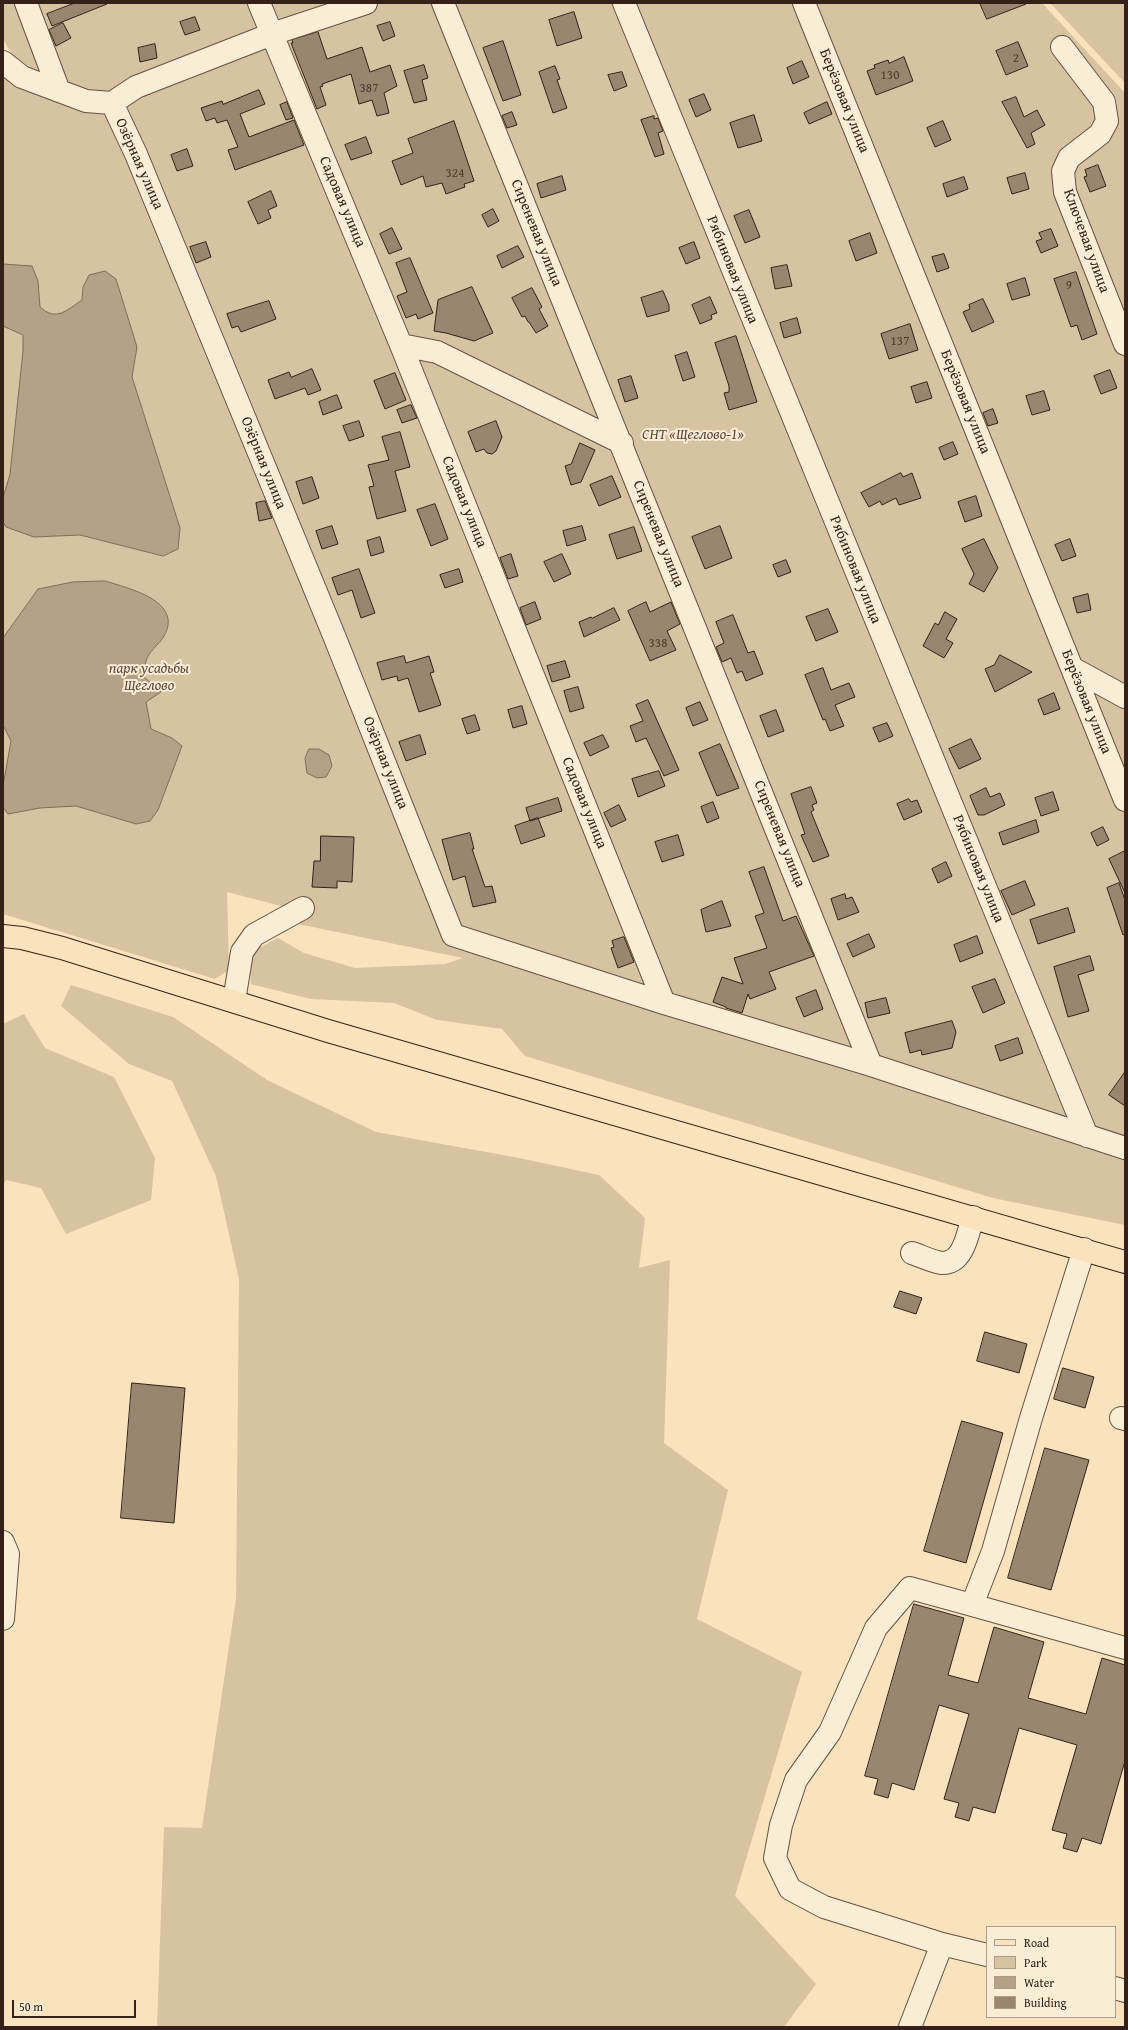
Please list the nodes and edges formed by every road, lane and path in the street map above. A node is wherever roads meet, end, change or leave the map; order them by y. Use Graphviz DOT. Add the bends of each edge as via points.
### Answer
graph roads {
  1 [pos="26,3"];
  2 [pos="259,3"];
  3 [pos="366,3"];
  4 [pos="443,3"];
  5 [pos="624,3"];
  6 [pos="804,3"];
  7 [pos="272,34"];
  8 [pos="1062,47"];
  9 [pos="3,62"];
  10 [pos="59,91"];
  11 [pos="112,103"];
  12 [pos="1125,344"];
  13 [pos="401,345"];
  14 [pos="622,443"];
  15 [pos="1072,668"];
  16 [pos="1125,697"];
  17 [pos="1125,800"];
  18 [pos="304,908"];
  19 [pos="3,936"];
  20 [pos="234,1000"];
  21 [pos="664,1003"];
  22 [pos="871,1065"];
  23 [pos="1088,1136"];
  24 [pos="1125,1148"];
  25 [pos="973,1217"];
  26 [pos="1084,1249"];
  27 [pos="912,1253"];
  28 [pos="1125,1262"];
  29 [pos="3,1542"];
  30 [pos="972,1605"];
  31 [pos="3,1619"];
  32 [pos="1125,1648"];
  33 [pos="942,1944"];
  34 [pos="986,1955"];
  35 [pos="910,2027"];
  1 -- 10 [label="street"];
  2 -- 7 [label="street, Садовая улица"];
  3 -- 7 [label="street"];
  4 -- 14 [label="street, Сиреневая улица"];
  5 -- 23 [label="street, Рябиновая улица"];
  6 -- 15 [label="street, Берёзовая улица"];
  7 -- 11 [label="street" via="136,86"];
  7 -- 13 [label="street, Садовая улица"];
  8 -- 12 [label="street, Ключевая улица" via="1104,102 1107,122 1100,134 1070,158 1063,171 1065,192"];
  9 -- 10 [label="street, Озёрная улица" via="22,77"];
  10 -- 11 [label="street, Озёрная улица" via="86,101"];
  11 -- 21 [label="street, Озёрная улица" via="136,154 335,638 453,935"];
  13 -- 14 [label="street" via="437,352"];
  13 -- 21 [label="street, Садовая улица"];
  14 -- 22 [label="street, Сиреневая улица"];
  15 -- 16 [label="street"];
  15 -- 17 [label="street, Берёзовая улица"];
  18 -- 20 [label="street" via="254,936 242,952"];
  19 -- 20 [label="main road" via="62,948"];
  20 -- 25 [label="main road" via="328,1031"];
  21 -- 22 [label="street"];
  22 -- 23 [label="street"];
  23 -- 24 [label="street"];
  25 -- 26 [label="main road"];
  25 -- 27 [label="street" via="961,1253 952,1261 942,1263"];
  26 -- 28 [label="main road"];
  26 -- 30 [label="street" via="993,1551"];
  29 -- 31 [label="street" via="8,1554"];
  30 -- 32 [label="street"];
  30 -- 33 [label="street" via="910,1588 876,1628 830,1732 796,1780 781,1825 775,1858 790,1889 824,1907"];
  33 -- 34 [label="street"];
  33 -- 35 [label="street"];
}
